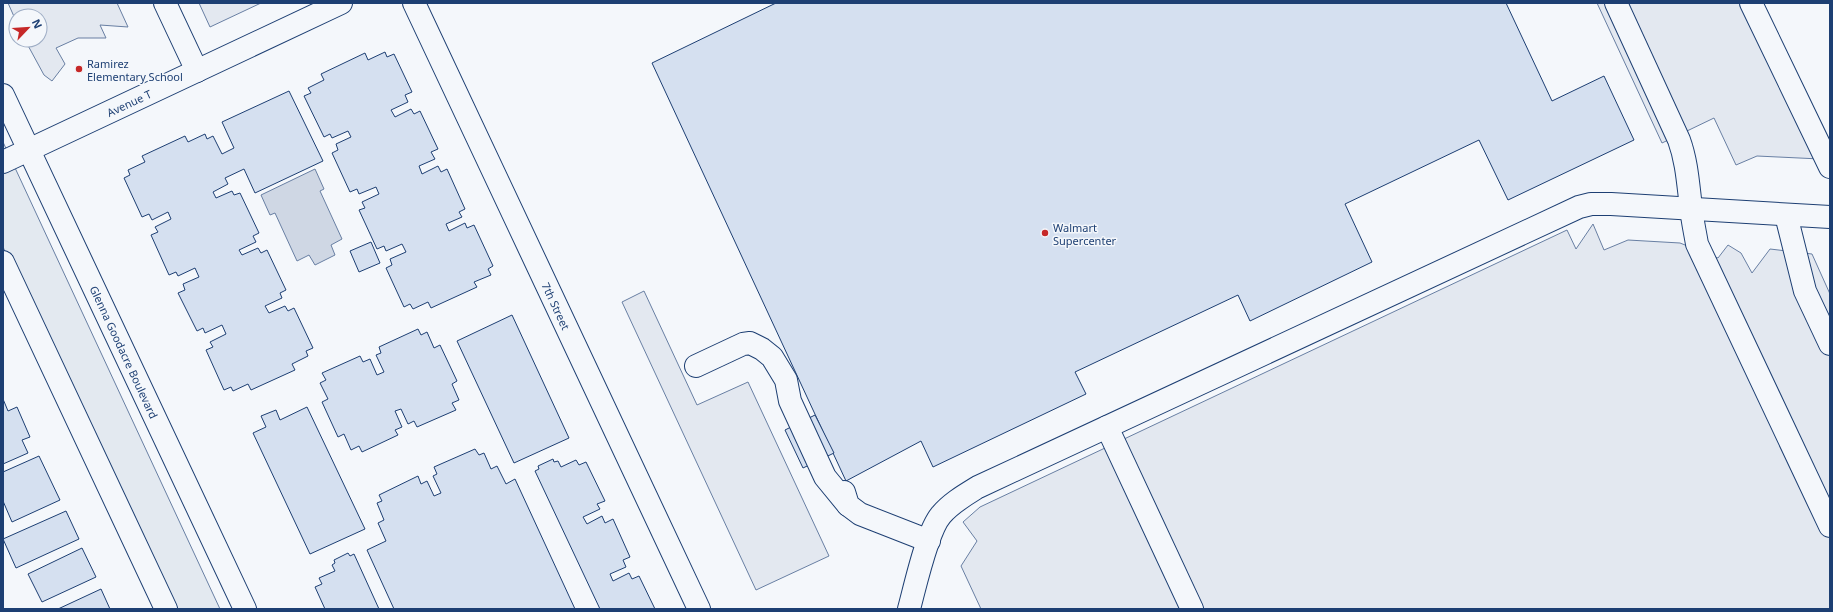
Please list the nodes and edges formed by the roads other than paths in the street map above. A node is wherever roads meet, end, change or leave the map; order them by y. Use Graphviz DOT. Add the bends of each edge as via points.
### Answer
graph roads {
  1 [pos="165,3"];
  2 [pos="341,3"];
  3 [pos="414,3"];
  4 [pos="1616,3"];
  5 [pos="1751,3"];
  6 [pos="197,71"];
  7 [pos="3,95"];
  8 [pos="28,150"];
  9 [pos="3,162"];
  10 [pos="1830,167"];
  11 [pos="1691,208"];
  12 [pos="1786,215"];
  13 [pos="1830,217"];
  14 [pos="3,262"];
  15 [pos="1830,344"];
  16 [pos="696,366"];
  17 [pos="1107,427"];
  18 [pos="1830,526"];
  19 [pos="929,541"];
  20 [pos="166,609"];
  21 [pos="244,609"];
  22 [pos="699,609"];
  23 [pos="909,609"];
  24 [pos="1192,609"];
  1 -- 6 [label="street"];
  2 -- 6 [label="street, Avenue T"];
  3 -- 22 [label="street, 7th Street"];
  4 -- 11 [label="street" via="1680,140 1688,172"];
  5 -- 10 [label="street"];
  6 -- 8 [label="street, Avenue T"];
  7 -- 8 [label="street, Glenna Goodacre Boulevard"];
  8 -- 9 [label="street, Avenue T"];
  8 -- 21 [label="street, Glenna Goodacre Boulevard"];
  11 -- 12 [label="street"];
  11 -- 17 [label="street" via="1611,204 1579,207"];
  11 -- 18 [label="street" via="1698,244"];
  12 -- 13 [label="street"];
  12 -- 15 [label="street" via="1805,291"];
  14 -- 20 [label="street"];
  16 -- 19 [label="street" via="743,344 750,343 762,349 772,357 786,380 790,401 825,477 848,505 860,514"];
  17 -- 19 [label="street" via="978,487 956,500 940,516"];
  17 -- 24 [label="street"];
  19 -- 23 [label="street"];
}
